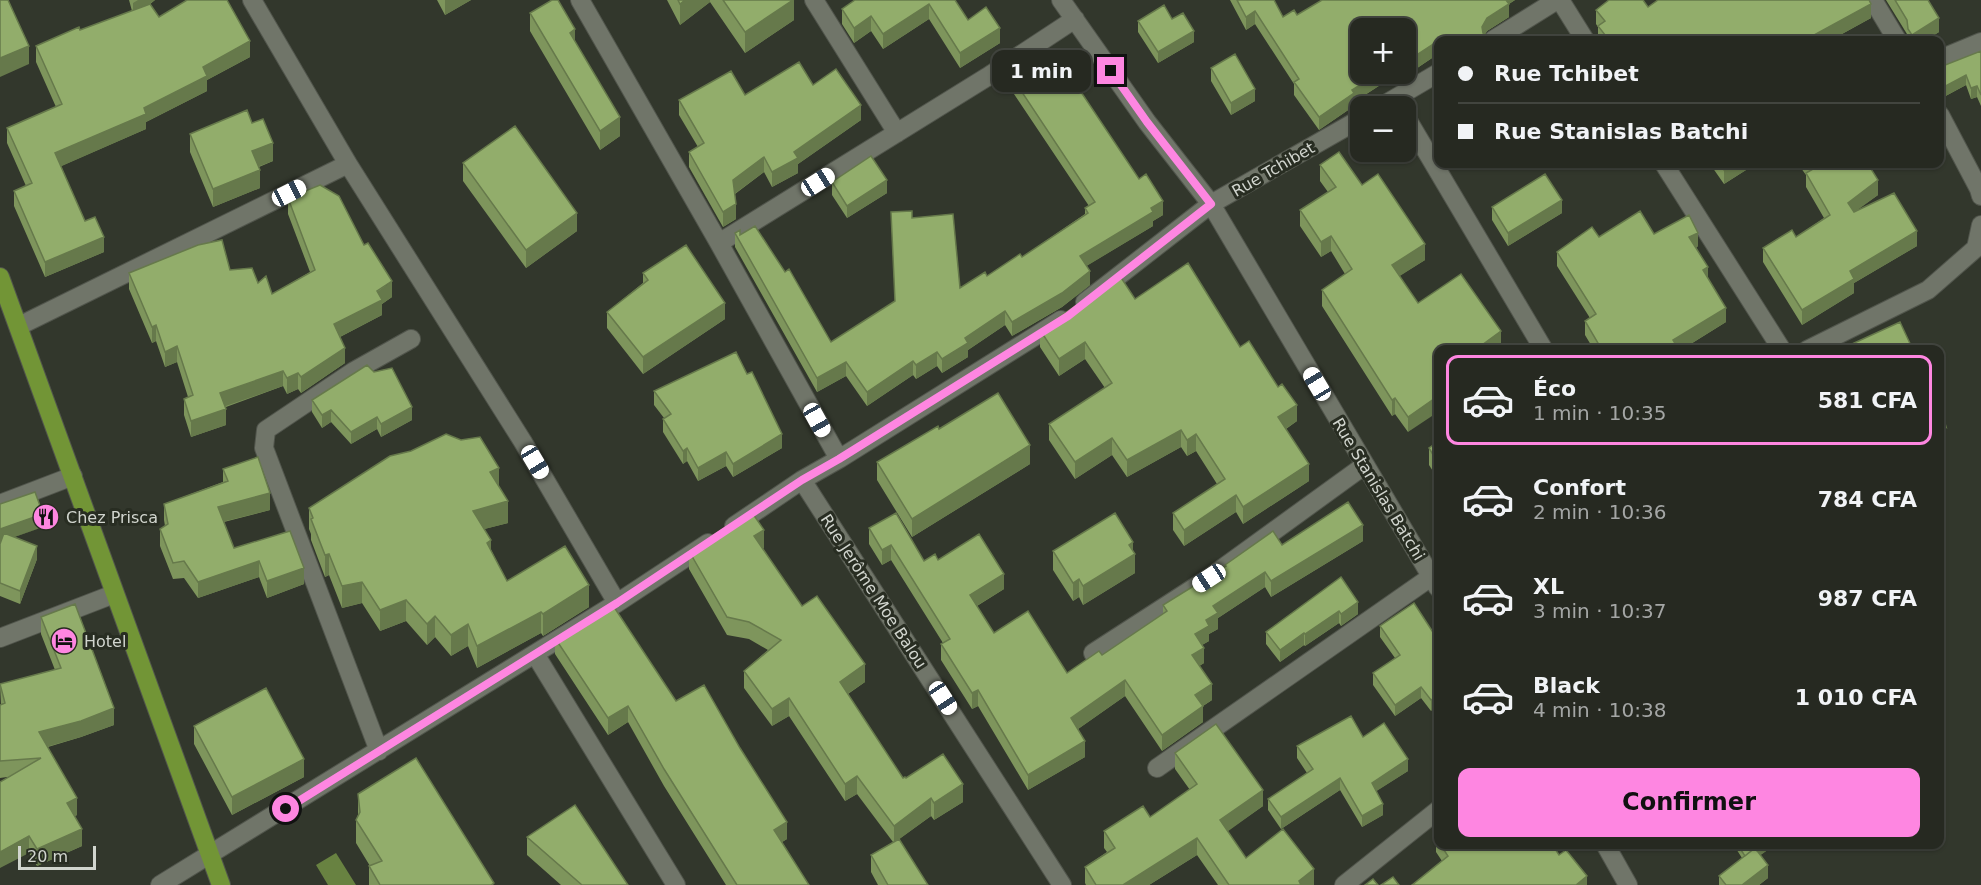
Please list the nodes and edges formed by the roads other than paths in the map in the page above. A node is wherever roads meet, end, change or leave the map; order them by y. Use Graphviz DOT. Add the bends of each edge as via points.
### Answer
graph roads {
  1 [pos="252,0"];
  2 [pos="580,0"];
  3 [pos="814,0"];
  4 [pos="1061,0"];
  5 [pos="1558,0"];
  6 [pos="1872,0"];
  7 [pos="1075,19"];
  8 [pos="1500,36"];
  9 [pos="1582,36"];
  10 [pos="1895,36"];
  11 [pos="1981,42"];
  12 [pos="1944,56"];
  13 [pos="1434,76"];
  14 [pos="1404,96"];
  15 [pos="1944,123"];
  16 [pos="1350,125"];
  17 [pos="897,133"];
  18 [pos="1416,134"];
  19 [pos="348,164"];
  20 [pos="1434,164"];
  21 [pos="1436,168"];
  22 [pos="1667,168"];
  23 [pos="1981,196"];
  24 [pos="1211,204"];
  25 [pos="1981,225"];
  26 [pos="719,243"];
  27 [pos="0,277"];
  28 [pos="19,326"];
  29 [pos="411,339"];
  30 [pos="1541,345"];
  31 [pos="1779,345"];
  32 [pos="1817,345"];
  33 [pos="839,459"];
  34 [pos="1365,465"];
  35 [pos="73,476"];
  36 [pos="802,480"];
  37 [pos="0,504"];
  38 [pos="1434,576"];
  39 [pos="1434,580"];
  40 [pos="114,594"];
  41 [pos="617,603"];
  42 [pos="0,638"];
  43 [pos="1093,653"];
  44 [pos="535,654"];
  45 [pos="379,751"];
  46 [pos="1156,768"];
  47 [pos="1434,813"];
  48 [pos="1608,849"];
  49 [pos="210,855"];
  50 [pos="160,885"];
  51 [pos="221,885"];
  52 [pos="676,885"];
  53 [pos="1062,885"];
  54 [pos="1344,885"];
  55 [pos="1628,885"];
  1 -- 19 [label="street"];
  2 -- 26 [label="street"];
  3 -- 17 [label="street"];
  4 -- 7 [label="street, Rue Stanislas Batchi"];
  5 -- 8 [label="street"];
  5 -- 9 [label="street"];
  6 -- 10 [label="street"];
  7 -- 17 [label="street"];
  7 -- 24 [label="street, Rue Stanislas Batchi"];
  11 -- 12 [label="street"];
  13 -- 14 [label="street"];
  15 -- 23 [label="street"];
  16 -- 24 [label="street, Rue Tchibet"];
  17 -- 26 [label="street"];
  18 -- 20 [label="street"];
  19 -- 28 [label="street"];
  19 -- 41 [label="street" via="523,442"];
  21 -- 30 [label="street"];
  22 -- 31 [label="street"];
  24 -- 33 [label="street, Rue Tchibet" via="1068,316"];
  24 -- 34 [label="street, Rue Stanislas Batchi"];
  25 -- 32 [label="street" via="1976,248 1928,290"];
  26 -- 33 [label="street"];
  27 -- 28 [label="highway"];
  28 -- 35 [label="highway"];
  29 -- 45 [label="street" via="354,371 266,430 264,441"];
  33 -- 36 [label="street, Rue Tchibet"];
  34 -- 38 [label="street, Rue Stanislas Batchi"];
  34 -- 43 [label="street" via="1209,578"];
  35 -- 37 [label="street"];
  35 -- 40 [label="highway"];
  36 -- 41 [label="street, Rue Tchibet"];
  36 -- 53 [label="street, Rue Jerôme Moe Balou"];
  39 -- 46 [label="street"];
  40 -- 42 [label="street"];
  40 -- 49 [label="highway"];
  41 -- 44 [label="street, Rue Tchibet"];
  44 -- 45 [label="street, Rue Tchibet"];
  44 -- 52 [label="street"];
  45 -- 49 [label="street, Rue Tchibet"];
  47 -- 54 [label="street"];
  48 -- 55 [label="street"];
  49 -- 50 [label="street, Rue Tchibet"];
  49 -- 51 [label="highway"];
}
